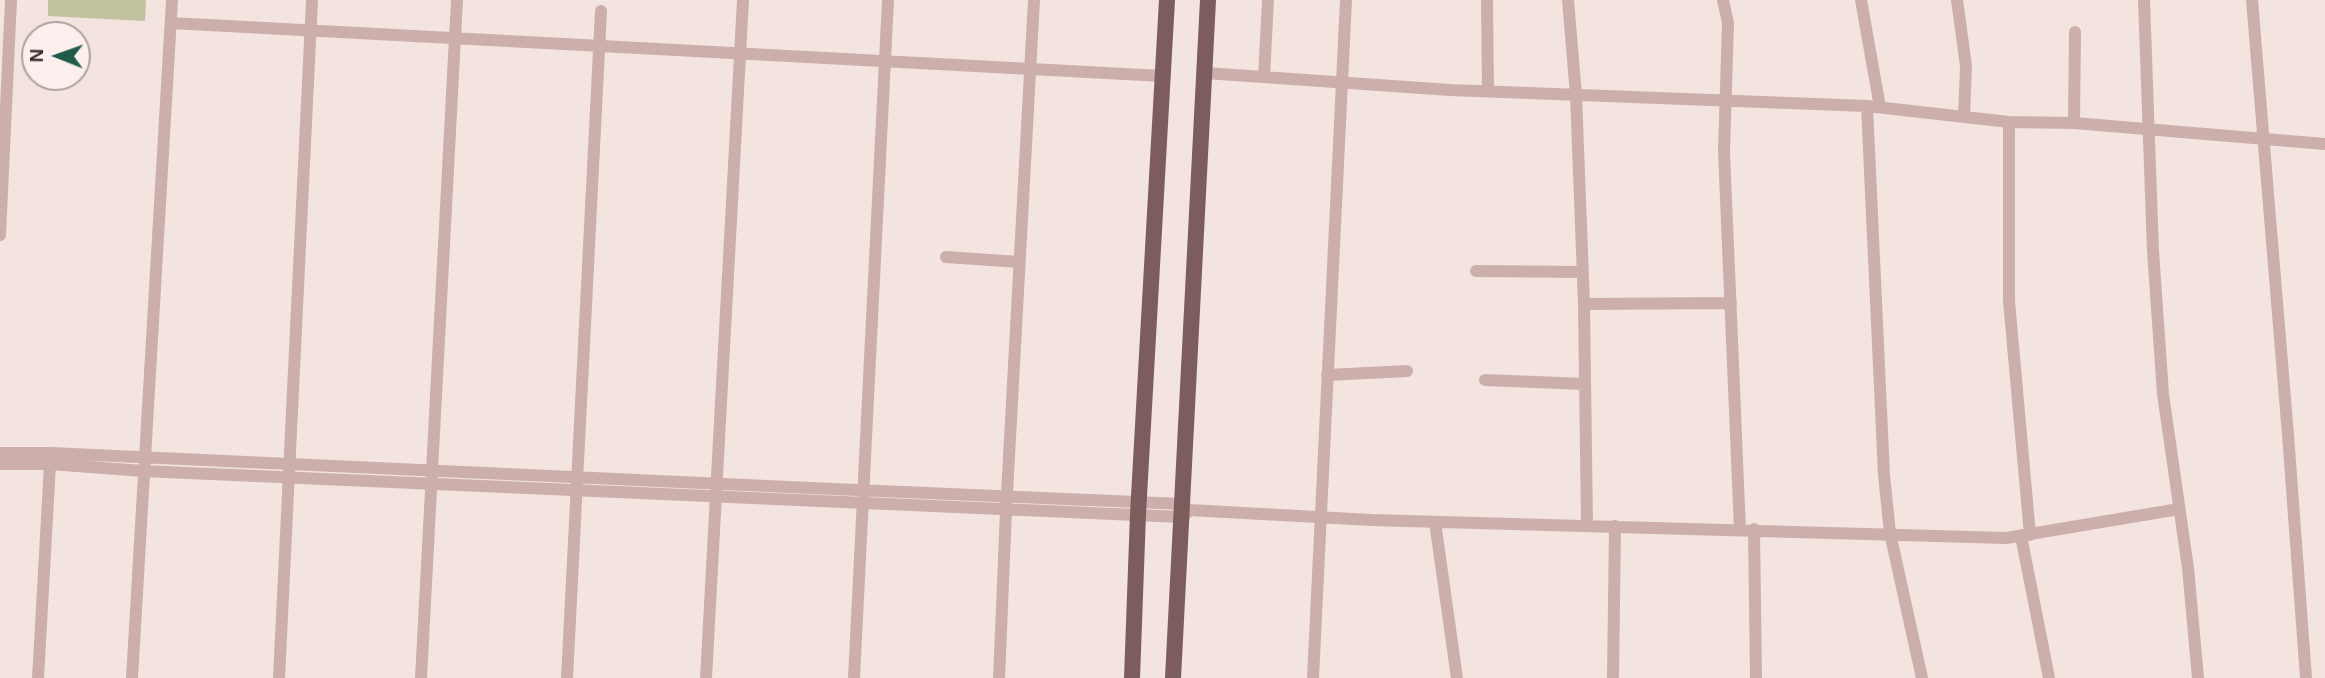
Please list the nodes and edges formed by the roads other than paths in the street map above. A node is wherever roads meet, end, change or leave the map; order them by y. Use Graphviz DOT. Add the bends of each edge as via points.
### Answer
graph roads {
  1 [pos="11,0"];
  2 [pos="172,0"];
  3 [pos="312,0"];
  4 [pos="457,0"];
  5 [pos="743,0"];
  6 [pos="888,0"];
  7 [pos="1034,0"];
  8 [pos="1167,0"];
  9 [pos="1208,0"];
  10 [pos="1268,0"];
  11 [pos="1346,0"];
  12 [pos="1487,0"];
  13 [pos="1568,0"];
  14 [pos="1723,0"];
  15 [pos="1861,0"];
  16 [pos="1957,0"];
  17 [pos="2144,0"];
  18 [pos="2252,0"];
  19 [pos="601,11"];
  20 [pos="171,23"];
  21 [pos="311,29"];
  22 [pos="2075,32"];
  23 [pos="455,38"];
  24 [pos="599,46"];
  25 [pos="740,53"];
  26 [pos="885,61"];
  27 [pos="1030,68"];
  28 [pos="1205,73"];
  29 [pos="1162,76"];
  30 [pos="1264,77"];
  31 [pos="1343,83"];
  32 [pos="1488,91"];
  33 [pos="1576,95"];
  34 [pos="1726,102"];
  35 [pos="1874,107"];
  36 [pos="1964,116"];
  37 [pos="2009,122"];
  38 [pos="2074,123"];
  39 [pos="2147,129"];
  40 [pos="2263,139"];
  41 [pos="2325,144"];
  42 [pos="1,191"];
  43 [pos="0,235"];
  44 [pos="946,257"];
  45 [pos="1019,262"];
  46 [pos="1476,271"];
  47 [pos="1583,272"];
  48 [pos="1731,303"];
  49 [pos="1584,304"];
  50 [pos="1407,371"];
  51 [pos="1327,376"];
  52 [pos="1485,380"];
  53 [pos="1585,384"];
  54 [pos="0,453"];
  55 [pos="0,464"];
  56 [pos="50,464"];
  57 [pos="144,465"];
  58 [pos="289,471"];
  59 [pos="431,477"];
  60 [pos="577,484"];
  61 [pos="717,491"];
  62 [pos="1006,497"];
  63 [pos="862,498"];
  64 [pos="1139,508"];
  65 [pos="2179,509"];
  66 [pos="1006,511"];
  67 [pos="1184,511"];
  68 [pos="1320,517"];
  69 [pos="1435,522"];
  70 [pos="1587,525"];
  71 [pos="1615,526"];
  72 [pos="1754,529"];
  73 [pos="1740,530"];
  74 [pos="1889,533"];
  75 [pos="2025,536"];
  76 [pos="38,678"];
  77 [pos="132,678"];
  78 [pos="279,678"];
  79 [pos="421,678"];
  80 [pos="567,678"];
  81 [pos="706,678"];
  82 [pos="854,678"];
  83 [pos="999,678"];
  84 [pos="1132,678"];
  85 [pos="1173,678"];
  86 [pos="1313,678"];
  87 [pos="1457,678"];
  88 [pos="1613,678"];
  89 [pos="1756,678"];
  90 [pos="1922,678"];
  91 [pos="2049,678"];
  92 [pos="2198,678"];
  93 [pos="2306,678"];
  1 -- 42 [label="street"];
  2 -- 20 [label="street"];
  3 -- 21 [label="street"];
  4 -- 23 [label="street"];
  5 -- 25 [label="street"];
  6 -- 26 [label="street"];
  7 -- 27 [label="street"];
  8 -- 29 [label="main road"];
  9 -- 28 [label="main road"];
  10 -- 30 [label="street"];
  11 -- 31 [label="street"];
  12 -- 32 [label="street"];
  13 -- 33 [label="street"];
  14 -- 34 [label="street" via="1728,23"];
  15 -- 35 [label="street"];
  16 -- 36 [label="street" via="1966,66"];
  17 -- 39 [label="street"];
  18 -- 40 [label="street"];
  19 -- 24 [label="street"];
  20 -- 21 [label="street"];
  20 -- 57 [label="street"];
  21 -- 23 [label="street"];
  21 -- 58 [label="street"];
  22 -- 38 [label="street"];
  23 -- 24 [label="street"];
  23 -- 59 [label="street"];
  24 -- 25 [label="street"];
  24 -- 60 [label="street"];
  25 -- 26 [label="street"];
  25 -- 61 [label="street"];
  26 -- 27 [label="street"];
  26 -- 63 [label="street"];
  27 -- 29 [label="street"];
  27 -- 45 [label="street"];
  28 -- 30 [label="street"];
  28 -- 67 [label="main road"];
  29 -- 64 [label="main road"];
  30 -- 31 [label="street"];
  31 -- 32 [label="street"];
  31 -- 51 [label="street"];
  32 -- 33 [label="street"];
  33 -- 34 [label="street"];
  33 -- 47 [label="street"];
  34 -- 35 [label="street"];
  34 -- 48 [label="street"];
  35 -- 36 [label="street"];
  35 -- 74 [label="street" via="1880,395"];
  36 -- 37 [label="street"];
  37 -- 38 [label="street"];
  37 -- 75 [label="street" via="2009,301"];
  38 -- 39 [label="street"];
  39 -- 40 [label="street"];
  39 -- 65 [label="street" via="2163,394"];
  40 -- 41 [label="street"];
  40 -- 93 [label="street"];
  42 -- 43 [label="street"];
  44 -- 45 [label="street"];
  45 -- 62 [label="street"];
  46 -- 47 [label="street"];
  47 -- 49 [label="street"];
  48 -- 49 [label="street"];
  48 -- 73 [label="street"];
  49 -- 53 [label="street"];
  50 -- 51 [label="street"];
  51 -- 68 [label="street"];
  52 -- 53 [label="street"];
  53 -- 70 [label="street"];
  54 -- 57 [label="street"];
  55 -- 56 [label="street"];
  56 -- 57 [label="street"];
  56 -- 76 [label="street"];
  57 -- 58 [label="street"];
  57 -- 77 [label="street"];
  58 -- 59 [label="street"];
  58 -- 78 [label="street"];
  59 -- 60 [label="street"];
  59 -- 79 [label="street"];
  60 -- 61 [label="street"];
  60 -- 80 [label="street"];
  61 -- 63 [label="street"];
  61 -- 81 [label="street"];
  62 -- 63 [label="street"];
  62 -- 64 [label="street"];
  62 -- 66 [label="street"];
  63 -- 66 [label="street"];
  63 -- 82 [label="street"];
  64 -- 66 [label="street"];
  64 -- 67 [label="street"];
  64 -- 84 [label="main road"];
  65 -- 75 [label="street"];
  65 -- 92 [label="street"];
  66 -- 83 [label="street"];
  67 -- 68 [label="street"];
  67 -- 85 [label="main road"];
  68 -- 69 [label="street"];
  68 -- 86 [label="street"];
  69 -- 70 [label="street"];
  69 -- 87 [label="street"];
  70 -- 71 [label="street"];
  71 -- 73 [label="street"];
  71 -- 88 [label="street"];
  72 -- 73 [label="street"];
  72 -- 74 [label="street"];
  72 -- 89 [label="street"];
  74 -- 75 [label="street"];
  74 -- 90 [label="street"];
  75 -- 91 [label="street"];
}
